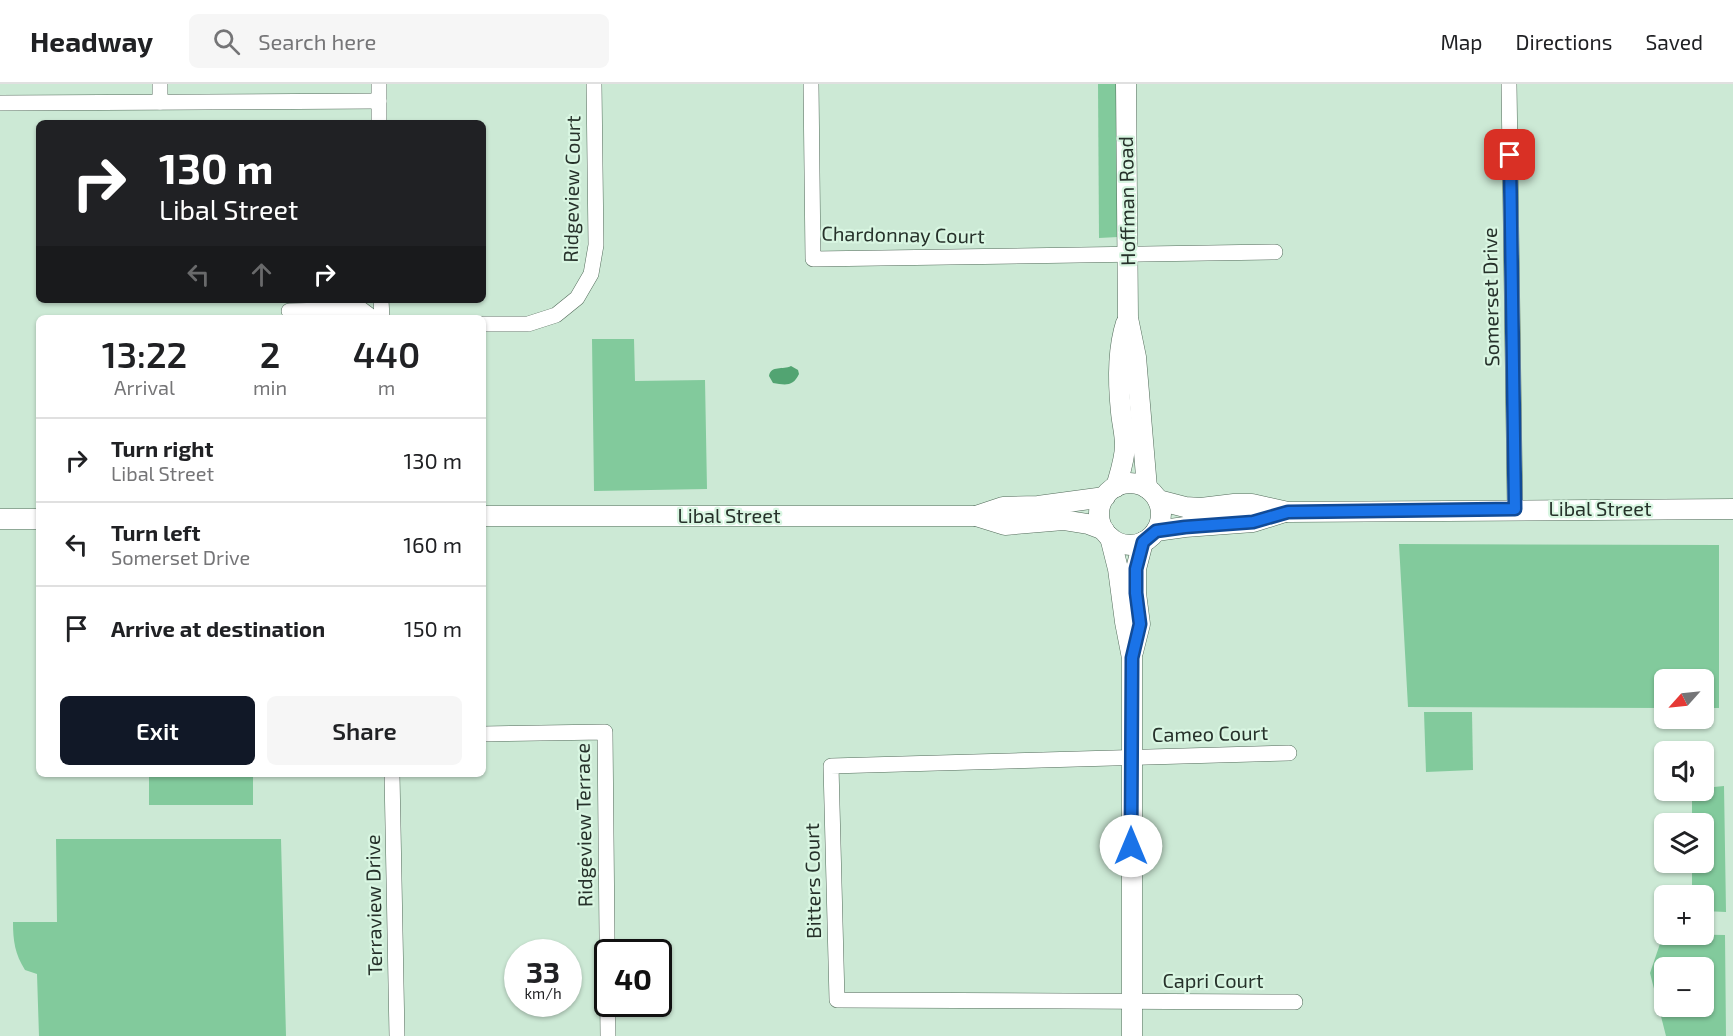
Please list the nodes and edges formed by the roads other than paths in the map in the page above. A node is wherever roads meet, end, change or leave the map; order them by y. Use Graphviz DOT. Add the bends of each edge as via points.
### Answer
graph roads {
  1 [pos="160,84"];
  2 [pos="379,84"];
  3 [pos="594,84"];
  4 [pos="811,84"];
  5 [pos="1126,84"];
  6 [pos="1509,84"];
  7 [pos="379,101"];
  8 [pos="160,102"];
  9 [pos="0,103"];
  10 [pos="379,120"];
  11 [pos="1275,252"];
  12 [pos="1128,255"];
  13 [pos="289,311"];
  14 [pos="369,315"];
  15 [pos="1128,318"];
  16 [pos="486,324"];
  17 [pos="1111,492"];
  18 [pos="1153,494"];
  19 [pos="1515,509"];
  20 [pos="1733,509"];
  21 [pos="1288,512"];
  22 [pos="486,516"];
  23 [pos="976,516"];
  24 [pos="0,519"];
  25 [pos="36,519"];
  26 [pos="1107,534"];
  27 [pos="1149,537"];
  28 [pos="1132,658"];
  29 [pos="486,734"];
  30 [pos="1289,753"];
  31 [pos="1131,758"];
  32 [pos="392,777"];
  33 [pos="1131,1001"];
  34 [pos="1295,1002"];
  35 [pos="397,1036"];
  36 [pos="608,1036"];
  37 [pos="1132,1036"];
  1 -- 8 [label="street"];
  2 -- 7 [label="street"];
  3 -- 16 [label="street, Ridgeview Court" via="596,245 591,274 577,298 556,315 528,324"];
  4 -- 12 [label="street, Chardonnay Court" via="813,259"];
  5 -- 12 [label="street, Hoffman Road"];
  6 -- 19 [label="street, Somerset Drive"];
  7 -- 8 [label="street"];
  7 -- 10 [label="street"];
  8 -- 9 [label="street"];
  11 -- 12 [label="street"];
  12 -- 15 [label="street, Hoffman Road"];
  13 -- 14 [label="street" via="361,309"];
  15 -- 17 [label="street, Hoffman Road" via="1119,355 1125,444"];
  15 -- 18 [label="street, Hoffman Road"];
  17 -- 18 [label="street" via="1132,483"];
  17 -- 23 [label="street, Libal Street" via="1038,506 1003,507"];
  17 -- 26 [label="street" via="1101,505 1100,514"];
  18 -- 21 [label="street, Libal Street" via="1185,507 1252,504"];
  18 -- 27 [label="street" via="1161,516"];
  19 -- 20 [label="street, Libal Street"];
  19 -- 21 [label="street, Libal Street"];
  21 -- 27 [label="street, Libal Street" via="1253,522 1185,527"];
  22 -- 23 [label="street, Libal Street"];
  23 -- 26 [label="street, Libal Street" via="1005,525 1063,520 1088,524"];
  24 -- 25 [label="street"];
  26 -- 27 [label="street" via="1126,544"];
  26 -- 28 [label="street" via="1118,568"];
  27 -- 28 [label="street" via="1136,569 1140,624"];
  28 -- 31 [label="street"];
  29 -- 36 [label="street, Ridgeview Terrace" via="605,732"];
  30 -- 31 [label="street, Cameo Court"];
  31 -- 33 [label="street"];
  31 -- 33 [label="street, Bitters Court" via="831,766 837,1000"];
  32 -- 35 [label="street, Terraview Drive"];
  33 -- 34 [label="street, Capri Court"];
  33 -- 37 [label="street"];
}
